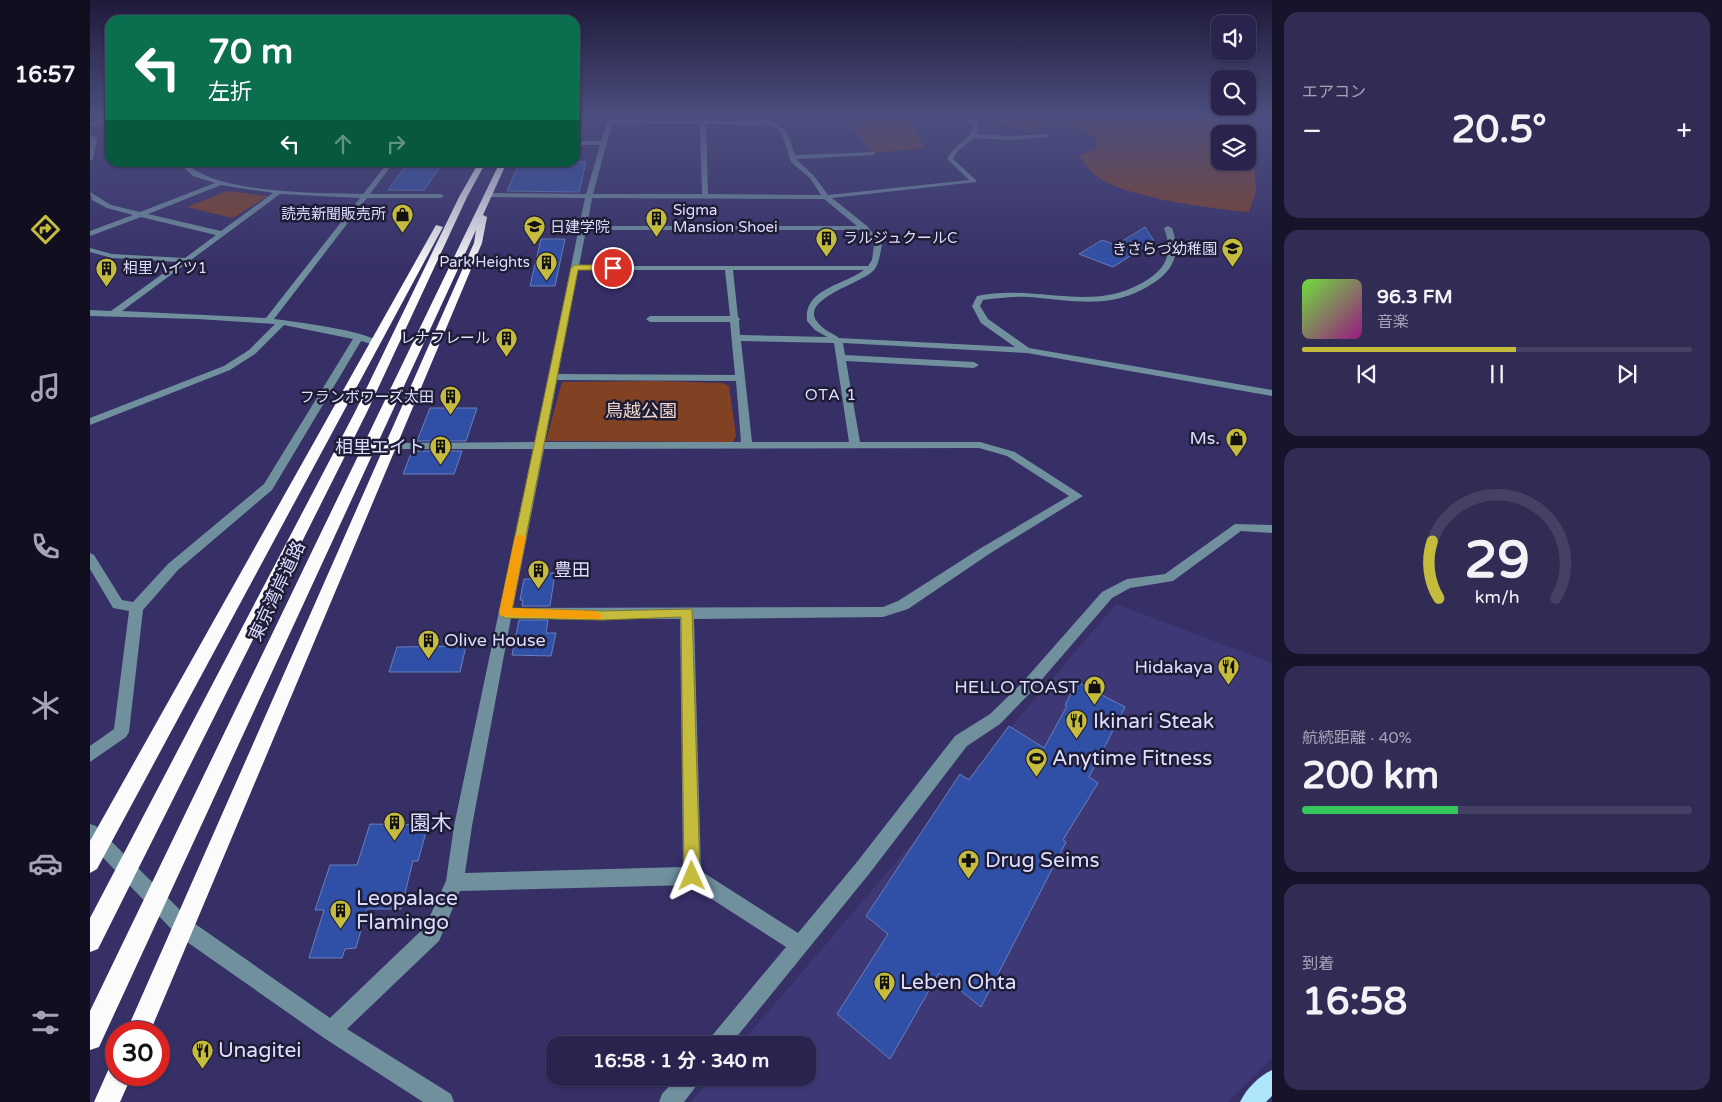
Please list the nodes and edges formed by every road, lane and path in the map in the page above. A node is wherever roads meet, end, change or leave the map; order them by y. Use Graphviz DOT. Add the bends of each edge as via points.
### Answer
graph roads {
  1 [pos="185,167"];
  2 [pos="387,167"];
  3 [pos="480,167"];
  4 [pos="501,167"];
  5 [pos="597,167"];
  6 [pos="705,167"];
  7 [pos="801,167"];
  8 [pos="959,167"];
  9 [pos="221,183"];
  10 [pos="277,193"];
  11 [pos="90,194"];
  12 [pos="365,195"];
  13 [pos="590,195"];
  14 [pos="441,196"];
  15 [pos="464,196"];
  16 [pos="705,196"];
  17 [pos="826,197"];
  18 [pos="485,200"];
  19 [pos="139,215"];
  20 [pos="583,228"];
  21 [pos="864,228"];
  22 [pos="1168,228"];
  23 [pos="90,234"];
  24 [pos="222,234"];
  25 [pos="90,250"];
  26 [pos="186,260"];
  27 [pos="575,268"];
  28 [pos="729,268"];
  29 [pos="872,268"];
  30 [pos="90,313"];
  31 [pos="113,314"];
  32 [pos="650,319"];
  33 [pos="736,319"];
  34 [pos="268,320"];
  35 [pos="282,322"];
  36 [pos="359,337"];
  37 [pos="738,338"];
  38 [pos="838,341"];
  39 [pos="374,342"];
  40 [pos="1027,350"];
  41 [pos="841,358"];
  42 [pos="974,364"];
  43 [pos="553,376"];
  44 [pos="741,378"];
  45 [pos="1272,394"];
  46 [pos="90,422"];
  47 [pos="855,445"];
  48 [pos="389,446"];
  49 [pos="540,446"];
  50 [pos="747,446"];
  51 [pos="1272,528"];
  52 [pos="90,558"];
  53 [pos="136,608"];
  54 [pos="687,612"];
  55 [pos="505,613"];
  56 [pos="90,755"];
  57 [pos="93,846"];
  58 [pos="692,876"];
  59 [pos="455,882"];
  60 [pos="184,928"];
  61 [pos="90,941"];
  62 [pos="800,945"];
  63 [pos="143,1021"];
  64 [pos="331,1031"];
  65 [pos="724,1036"];
  66 [pos="90,1038"];
  67 [pos="1272,1080"];
  68 [pos="114,1086"];
  69 [pos="683,1086"];
  70 [pos="107,1102"];
  71 [pos="443,1102"];
  72 [pos="670,1102"];
  73 [pos="1251,1102"];
  1 -- 9 [label="street" via="193,175"];
  2 -- 12 [label="street"];
  3 -- 15 [label="highway, 東京湾岸道路"];
  4 -- 18 [label="highway, 東京湾岸道路"];
  5 -- 13 [label="street"];
  6 -- 16 [label="street"];
  7 -- 17 [label="street"];
  8 -- 17 [label="street" via="974,181"];
  9 -- 10 [label="street"];
  9 -- 19 [label="street"];
  10 -- 12 [label="street"];
  10 -- 24 [label="street"];
  11 -- 19 [label="street" via="108,206"];
  12 -- 14 [label="street"];
  12 -- 34 [label="street"];
  13 -- 16 [label="street"];
  13 -- 18 [label="street"];
  13 -- 20 [label="street"];
  15 -- 39 [label="highway" via="438,229"];
  15 -- 61 [label="highway, 東京湾岸道路" via="361,412"];
  16 -- 17 [label="street"];
  17 -- 21 [label="street"];
  18 -- 48 [label="highway" via="483,228 478,243"];
  18 -- 66 [label="highway, 東京湾岸道路"];
  19 -- 23 [label="street"];
  19 -- 24 [label="street"];
  20 -- 21 [label="street"];
  20 -- 27 [label="street"];
  21 -- 29 [label="street" via="878,245"];
  22 -- 40 [label="street" via="1174,243 1171,260 1164,271 1130,294 1092,300 1029,295 980,298 976,306 984,321"];
  24 -- 26 [label="street"];
  25 -- 26 [label="street" via="112,256"];
  26 -- 31 [label="street"];
  27 -- 28 [label="street"];
  27 -- 43 [label="street"];
  28 -- 29 [label="street"];
  28 -- 33 [label="street"];
  29 -- 38 [label="street" via="864,277 816,298 810,307 811,321"];
  30 -- 31 [label="street"];
  31 -- 34 [label="street"];
  32 -- 33 [label="street"];
  33 -- 37 [label="street"];
  34 -- 35 [label="street"];
  35 -- 36 [label="street"];
  35 -- 46 [label="street" via="252,352 226,368"];
  36 -- 39 [label="street"];
  36 -- 53 [label="street" via="268,488 172,567"];
  37 -- 38 [label="street"];
  37 -- 44 [label="street"];
  38 -- 40 [label="street"];
  38 -- 41 [label="street"];
  39 -- 57 [label="highway"];
  40 -- 45 [label="street"];
  41 -- 42 [label="street"];
  41 -- 47 [label="street"];
  43 -- 44 [label="street"];
  43 -- 49 [label="street"];
  44 -- 50 [label="street"];
  47 -- 50 [label="street"];
  47 -- 54 [label="street" via="980,445 1011,454 1077,496 903,605 883,612"];
  48 -- 49 [label="street"];
  48 -- 60 [label="highway"];
  49 -- 50 [label="street"];
  49 -- 55 [label="street"];
  51 -- 62 [label="street" via="1239,527 1168,578 1127,584 1107,594 1026,688 995,718 961,741"];
  52 -- 53 [label="street" via="118,604"];
  53 -- 56 [label="street" via="121,732"];
  54 -- 55 [label="street" via="602,616"];
  54 -- 58 [label="street"];
  55 -- 59 [label="street"];
  57 -- 60 [label="street"];
  58 -- 59 [label="street"];
  58 -- 62 [label="street"];
  59 -- 64 [label="street" via="432,934"];
  60 -- 63 [label="highway"];
  60 -- 64 [label="street"];
  62 -- 65 [label="street"];
  64 -- 71 [label="street"];
  67 -- 73 [label="main road"];
  68 -- 70 [label="highway"];
  69 -- 72 [label="street"];
}
